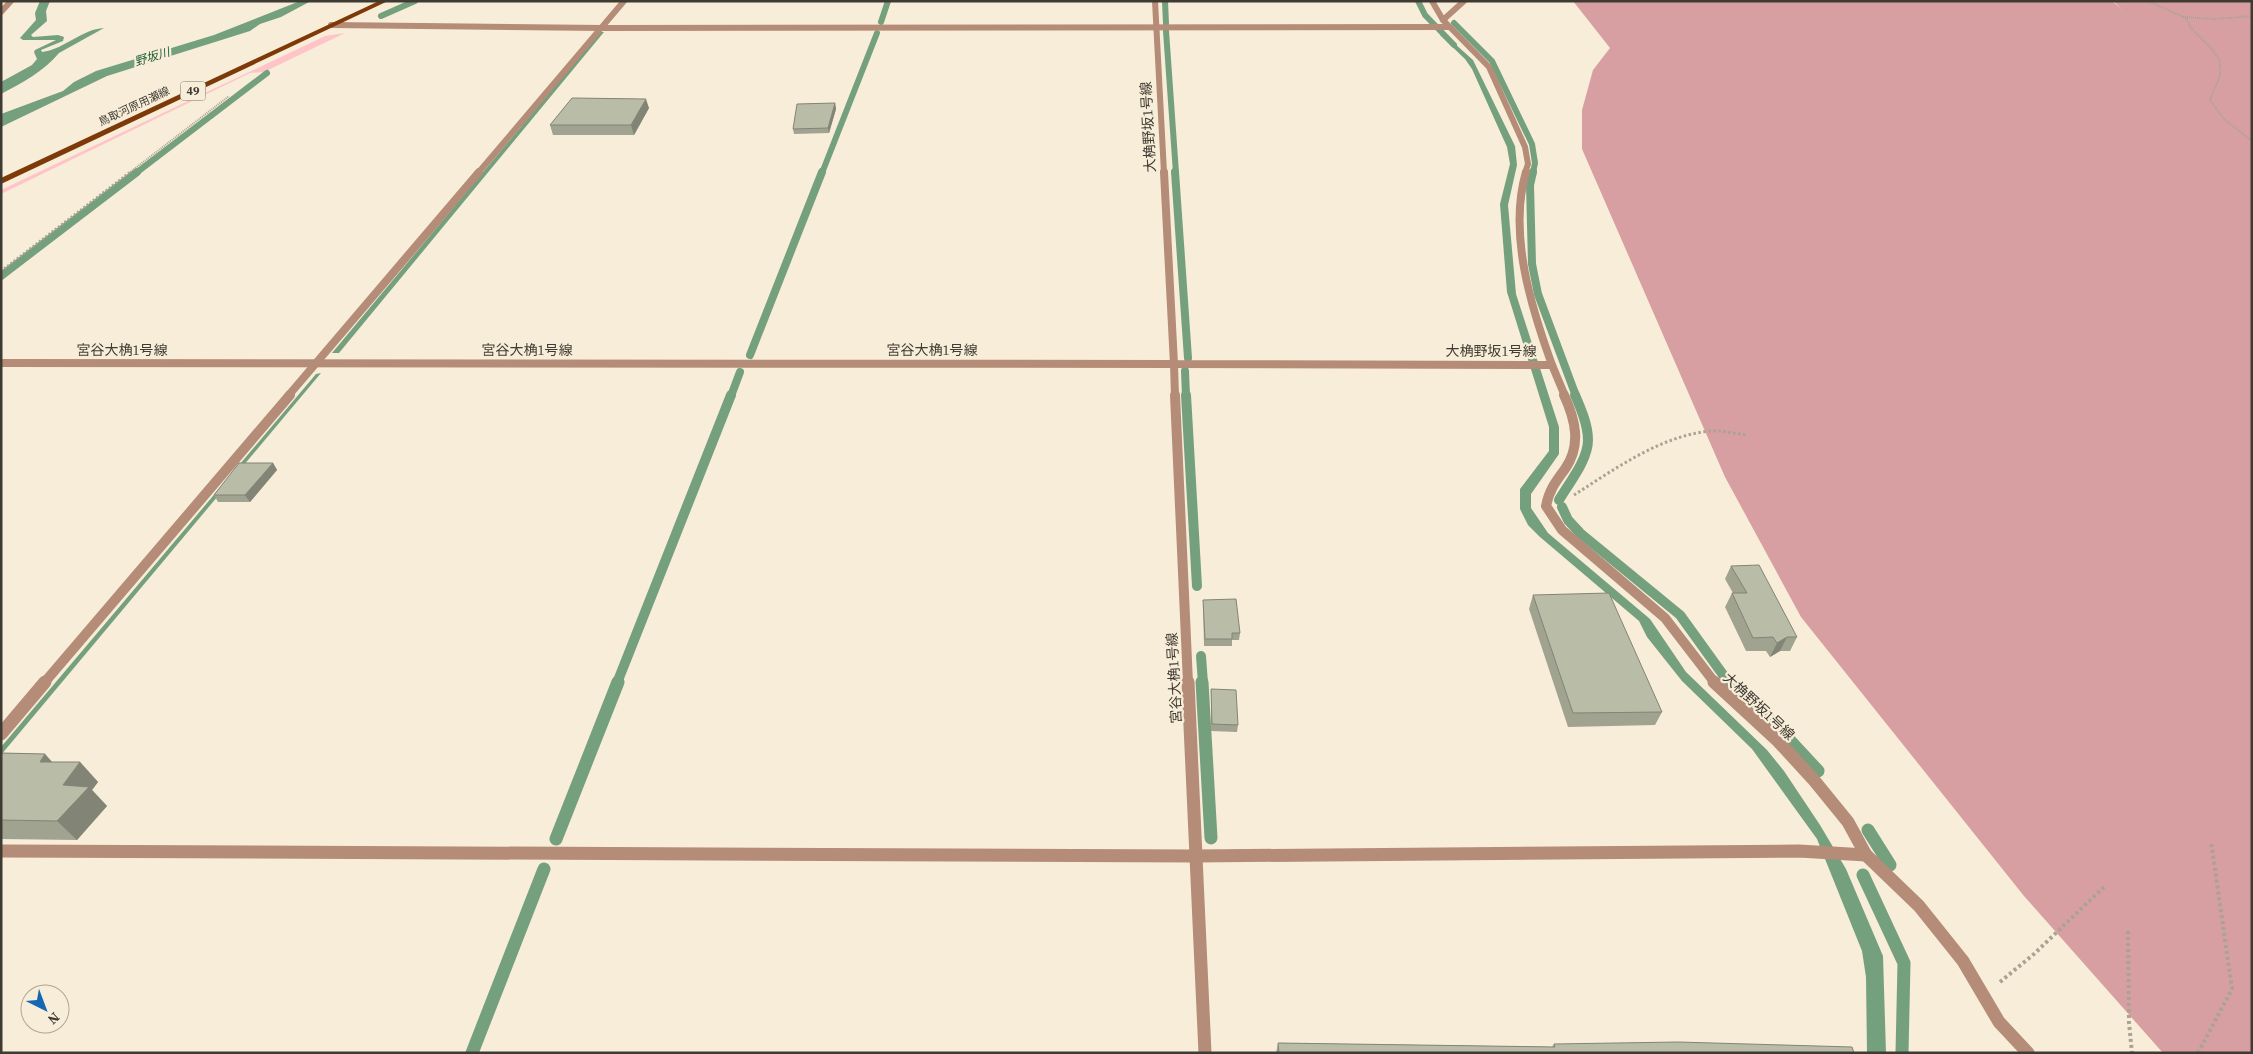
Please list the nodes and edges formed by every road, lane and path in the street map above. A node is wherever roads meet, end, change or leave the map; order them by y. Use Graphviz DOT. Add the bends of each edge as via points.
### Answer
graph roads {
  1 [pos="11,1"];
  2 [pos="385,1"];
  3 [pos="624,1"];
  4 [pos="1155,1"];
  5 [pos="1432,1"];
  6 [pos="1464,1"];
  7 [pos="2148,1"];
  8 [pos="1,12"];
  9 [pos="2252,16"];
  10 [pos="2183,17"];
  11 [pos="1443,20"];
  12 [pos="331,25"];
  13 [pos="1156,27"];
  14 [pos="1448,27"];
  15 [pos="602,28"];
  16 [pos="229,96"];
  17 [pos="2252,141"];
  18 [pos="1,181"];
  19 [pos="1,271"];
  20 [pos="1,363"];
  21 [pos="317,364"];
  22 [pos="1174,364"];
  23 [pos="1552,366"];
  24 [pos="1748,435"];
  25 [pos="1546,502"];
  26 [pos="1,734"];
  27 [pos="2211,841"];
  28 [pos="1,851"];
  29 [pos="1866,855"];
  30 [pos="1196,856"];
  31 [pos="2105,886"];
  32 [pos="2128,931"];
  33 [pos="1984,994"];
  34 [pos="1205,1053"];
  35 [pos="2028,1053"];
  36 [pos="2132,1053"];
  37 [pos="2198,1053"];
  1 -- 8 [label="street"];
  2 -- 12 [label="main road, 鳥取河原用瀬線 / 49"];
  3 -- 15 [label="street"];
  4 -- 13 [label="street, 大桷野坂1号線"];
  5 -- 11 [label="street"];
  6 -- 11 [label="street"];
  7 -- 10 [label="path"];
  9 -- 10 [label="path"];
  10 -- 17 [label="path" via="2220,61 2220,76 2210,100 2224,119"];
  11 -- 14 [label="street"];
  12 -- 15 [label="street"];
  12 -- 18 [label="main road, 鳥取河原用瀬線 / 49"];
  13 -- 14 [label="street"];
  13 -- 15 [label="street"];
  13 -- 22 [label="street, 大桷野坂1号線"];
  14 -- 23 [label="street" via="1489,68 1525,147 1528,164 1520,192 1520,228 1526,282"];
  15 -- 21 [label="street"];
  16 -- 19 [label="path"];
  20 -- 21 [label="street, 宮谷大桷1号線"];
  21 -- 22 [label="street, 宮谷大桷1号線"];
  21 -- 26 [label="street"];
  22 -- 23 [label="street, 大桷野坂1号線"];
  22 -- 30 [label="street, 宮谷大桷1号線"];
  23 -- 25 [label="street, 大桷野坂1号線" via="1576,430 1577,444 1569,463 1548,490"];
  24 -- 25 [label="path" via="1709,431 1684,437 1643,454 1563,502"];
  25 -- 29 [label="street, 大桷野坂1号線" via="1562,530 1665,618 1715,684 1807,772 1848,822"];
  27 -- 37 [label="path" via="2232,988"];
  28 -- 30 [label="street"];
  29 -- 30 [label="street" via="1799,851"];
  29 -- 33 [label="street, 大桷野坂1号線" via="1919,906 1964,961"];
  30 -- 34 [label="street, 宮谷大桷1号線"];
  31 -- 33 [label="path" via="2034,954"];
  32 -- 36 [label="path"];
  33 -- 35 [label="street, 大桷野坂1号線" via="1999,1022"];
}
